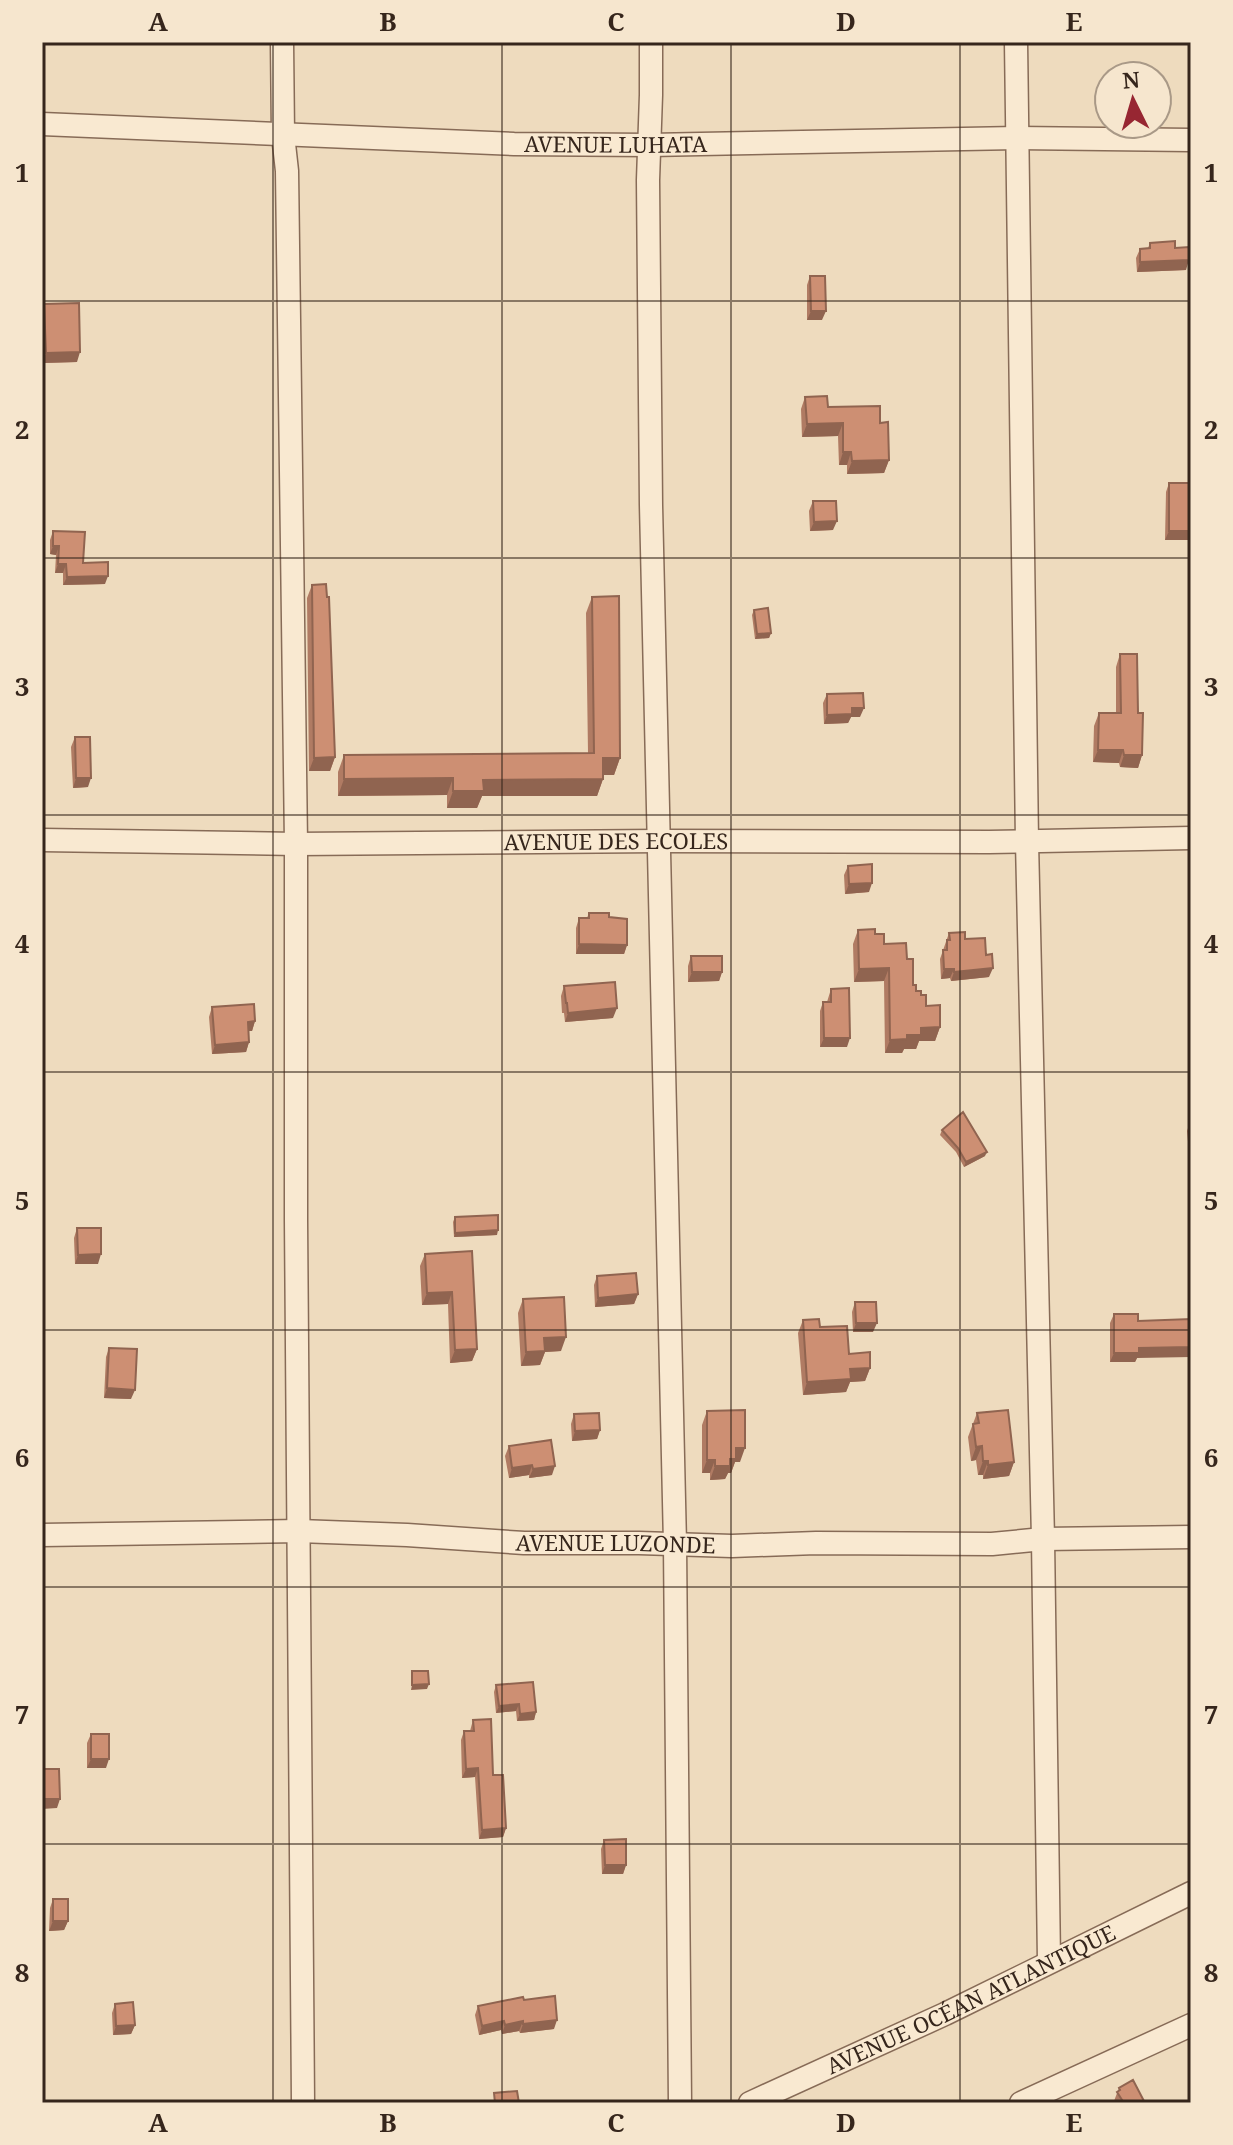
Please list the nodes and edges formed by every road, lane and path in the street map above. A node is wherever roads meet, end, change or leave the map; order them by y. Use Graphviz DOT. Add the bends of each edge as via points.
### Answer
graph roads {
  1 [pos="282,42"];
  2 [pos="651,42"];
  3 [pos="1016,42"];
  4 [pos="42,124"];
  5 [pos="283,135"];
  6 [pos="1017,138"];
  7 [pos="1191,140"];
  8 [pos="650,145"];
  9 [pos="1191,838"];
  10 [pos="42,840"];
  11 [pos="659,841"];
  12 [pos="1027,842"];
  13 [pos="296,844"];
  14 [pos="299,1531"];
  15 [pos="42,1535"];
  16 [pos="1191,1537"];
  17 [pos="1043,1539"];
  18 [pos="675,1544"];
  19 [pos="1191,1893"];
  20 [pos="1049,1961"];
  21 [pos="1191,2025"];
  22 [pos="303,2103"];
  23 [pos="680,2103"];
  24 [pos="750,2103"];
  25 [pos="1021,2103"];
  1 -- 5 [label="street"];
  2 -- 8 [label="street"];
  3 -- 6 [label="street"];
  4 -- 5 [label="street, AVENUE LUHATA"];
  5 -- 8 [label="street, AVENUE LUHATA"];
  5 -- 13 [label="street"];
  6 -- 7 [label="street, AVENUE LUHATA"];
  6 -- 8 [label="street, AVENUE LUHATA"];
  6 -- 12 [label="street"];
  8 -- 11 [label="street"];
  9 -- 12 [label="street, AVENUE DES ECOLES"];
  10 -- 13 [label="street, AVENUE DES ECOLES"];
  11 -- 12 [label="street, AVENUE DES ECOLES"];
  11 -- 13 [label="street, AVENUE DES ECOLES"];
  11 -- 18 [label="street"];
  12 -- 17 [label="street"];
  13 -- 14 [label="street"];
  14 -- 15 [label="street, AVENUE LUZONDE"];
  14 -- 18 [label="street, AVENUE LUZONDE" via="524,1543"];
  14 -- 22 [label="street"];
  16 -- 17 [label="street, AVENUE LUZONDE"];
  17 -- 18 [label="street, AVENUE LUZONDE" via="992,1544"];
  17 -- 20 [label="street"];
  18 -- 23 [label="street"];
  19 -- 20 [label="street, AVENUE OCÉAN ATLANTIQUE"];
  20 -- 24 [label="street, AVENUE OCÉAN ATLANTIQUE"];
  21 -- 25 [label="street"];
}
